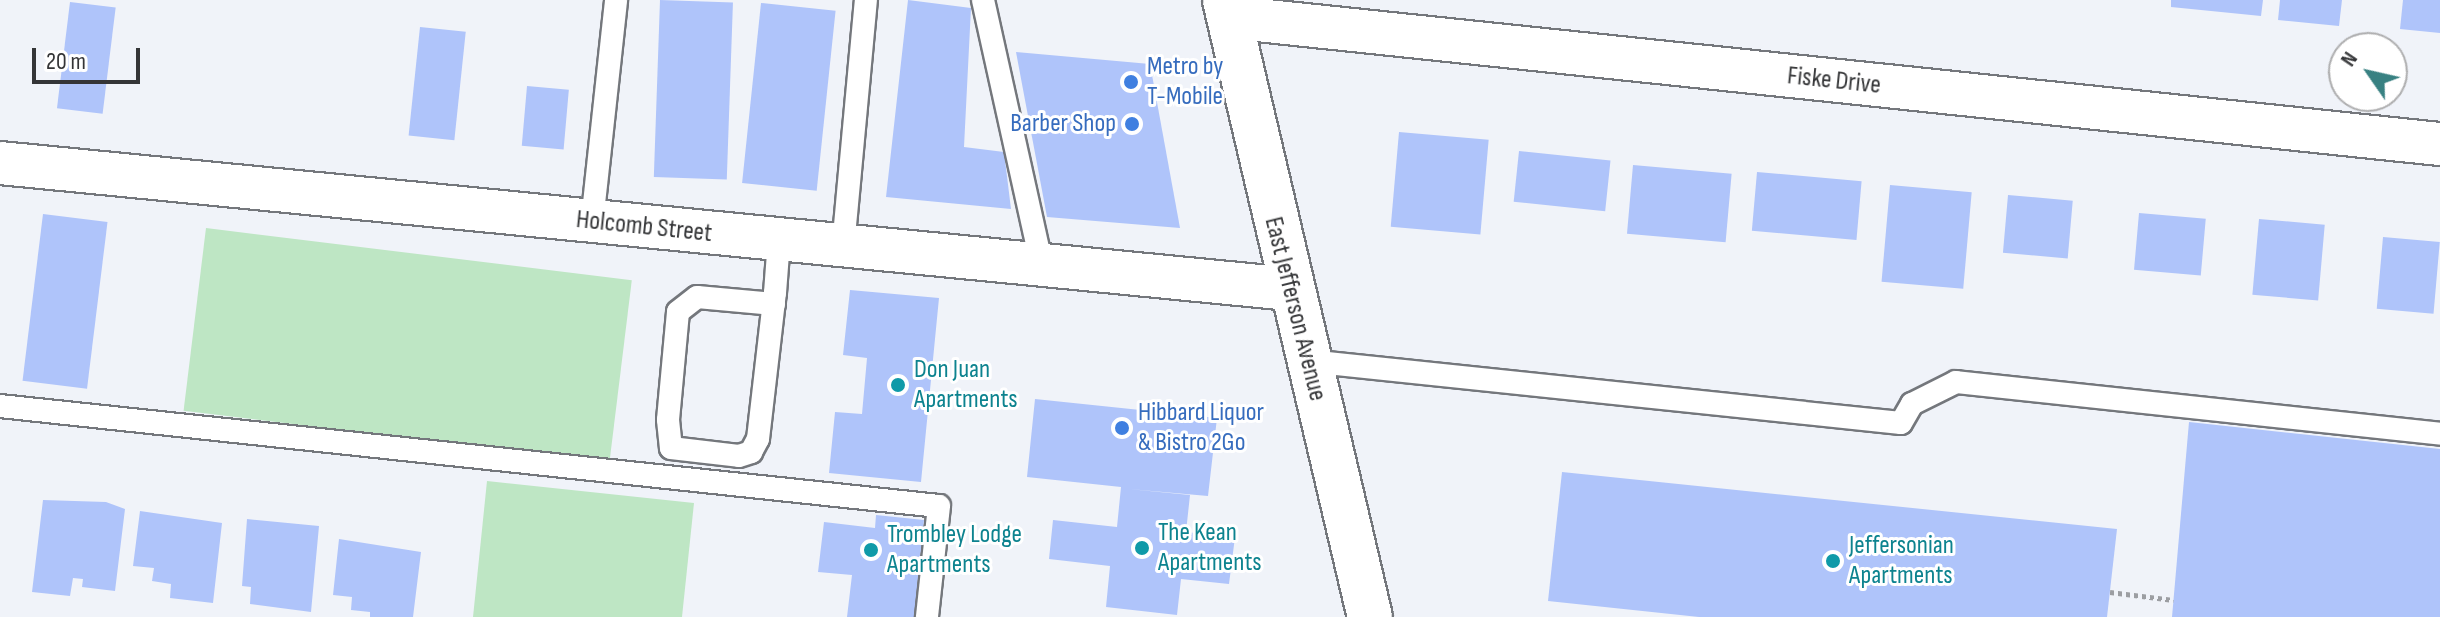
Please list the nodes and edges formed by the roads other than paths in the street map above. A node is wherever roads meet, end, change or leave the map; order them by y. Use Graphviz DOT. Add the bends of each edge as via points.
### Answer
graph roads {
  1 [pos="616,0"];
  2 [pos="866,0"];
  3 [pos="983,0"];
  4 [pos="1227,9"];
  5 [pos="2440,144"];
  6 [pos="0,163"];
  7 [pos="592,222"];
  8 [pos="779,240"];
  9 [pos="843,247"];
  10 [pos="1042,267"];
  11 [pos="1289,289"];
  12 [pos="774,304"];
  13 [pos="1308,361"];
  14 [pos="0,406"];
  15 [pos="2440,434"];
  16 [pos="927,617"];
  17 [pos="1370,617"];
  1 -- 7 [label="lane"];
  2 -- 9 [label="lane"];
  3 -- 10 [label="lane"];
  4 -- 5 [label="street, Fiske Drive"];
  4 -- 11 [label="main road, East Jefferson Avenue"];
  6 -- 7 [label="street, Holcomb Street"];
  7 -- 8 [label="street, Holcomb Street"];
  8 -- 9 [label="street, Holcomb Street"];
  8 -- 12 [label="lane"];
  9 -- 10 [label="street, Holcomb Street"];
  10 -- 11 [label="street, Holcomb Street"];
  11 -- 13 [label="main road, East Jefferson Avenue"];
  12 -- 12 [label="lane" via="758,439 751,452 725,456 671,448 668,420 678,312 697,297"];
  13 -- 15 [label="lane" via="1901,423 1912,404 1956,382"];
  13 -- 17 [label="main road, East Jefferson Avenue"];
  14 -- 16 [label="lane" via="939,506"];
}
